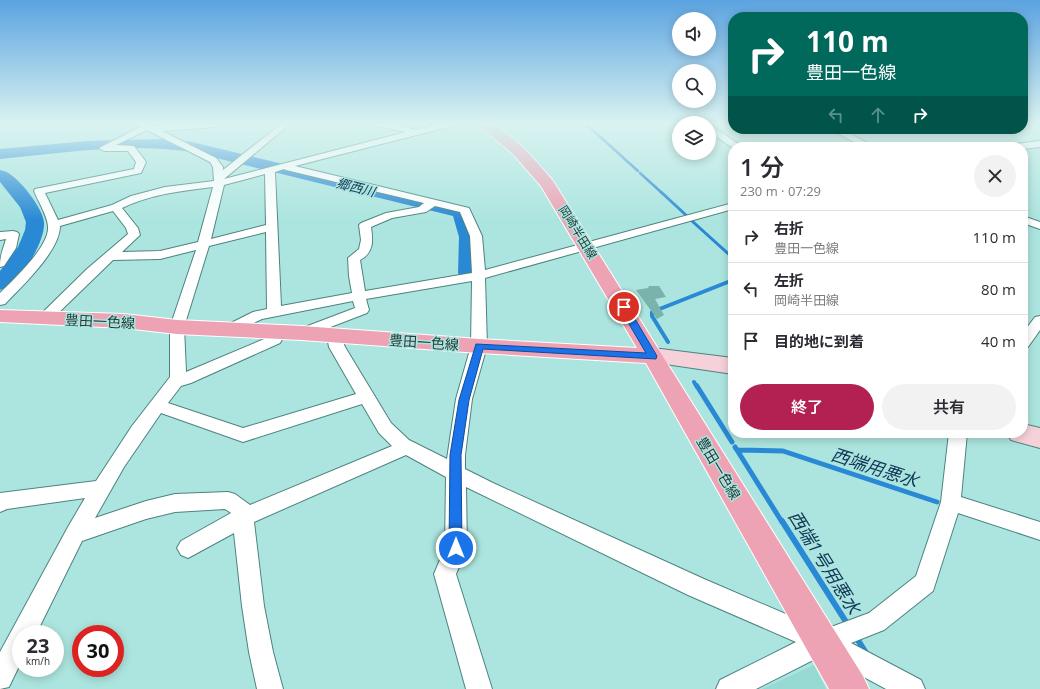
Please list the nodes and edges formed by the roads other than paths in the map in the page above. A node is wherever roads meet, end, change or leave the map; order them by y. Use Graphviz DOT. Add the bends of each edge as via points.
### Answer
graph roads {
  1 [pos="137,156"];
  2 [pos="205,156"];
  3 [pos="248,156"];
  4 [pos="323,156"];
  5 [pos="524,156"];
  6 [pos="286,166"];
  7 [pos="270,170"];
  8 [pos="219,181"];
  9 [pos="433,202"];
  10 [pos="116,207"];
  11 [pos="728,207"];
  12 [pos="1028,221"];
  13 [pos="54,224"];
  14 [pos="1040,226"];
  15 [pos="272,227"];
  16 [pos="0,236"];
  17 [pos="204,243"];
  18 [pos="587,246"];
  19 [pos="111,256"];
  20 [pos="0,263"];
  21 [pos="479,276"];
  22 [pos="358,296"];
  23 [pos="0,301"];
  24 [pos="0,316"];
  25 [pos="45,318"];
  26 [pos="1040,320"];
  27 [pos="276,322"];
  28 [pos="177,327"];
  29 [pos="302,333"];
  30 [pos="334,336"];
  31 [pos="1028,337"];
  32 [pos="479,346"];
  33 [pos="653,356"];
  34 [pos="728,365"];
  35 [pos="176,381"];
  36 [pos="366,397"];
  37 [pos="158,406"];
  38 [pos="1028,435"];
  39 [pos="957,438"];
  40 [pos="1040,438"];
  41 [pos="407,447"];
  42 [pos="456,474"];
  43 [pos="102,488"];
  44 [pos="951,502"];
  45 [pos="0,503"];
  46 [pos="243,517"];
  47 [pos="1040,531"];
  48 [pos="75,534"];
  49 [pos="188,548"];
  50 [pos="28,625"];
  51 [pos="823,642"];
  52 [pos="12,655"];
  53 [pos="0,678"];
  54 [pos="270,689"];
  55 [pos="479,689"];
  56 [pos="729,689"];
  57 [pos="850,689"];
  58 [pos="912,689"];
  1 -- 13 [label="street" via="141,162 138,171 39,191"];
  2 -- 8 [label="street" via="213,160 218,167"];
  3 -- 8 [label="street"];
  4 -- 6 [label="street"];
  5 -- 18 [label="main road, 岡崎半田線" via="548,184"];
  6 -- 7 [label="street"];
  6 -- 9 [label="street"];
  7 -- 8 [label="street"];
  7 -- 15 [label="street"];
  8 -- 10 [label="street" via="169,189 135,198"];
  8 -- 17 [label="street"];
  9 -- 21 [label="street" via="465,210 476,236"];
  9 -- 22 [label="street" via="422,210 390,215 365,225 368,244 361,256 354,258"];
  10 -- 13 [label="street"];
  10 -- 19 [label="street" via="132,228 134,235"];
  11 -- 18 [label="street"];
  12 -- 14 [label="street"];
  13 -- 23 [label="street" via="54,233 39,260"];
  15 -- 17 [label="street"];
  15 -- 27 [label="street"];
  16 -- 20 [label="street" via="13,234 10,248"];
  17 -- 19 [label="street" via="160,255"];
  17 -- 28 [label="street"];
  18 -- 21 [label="street"];
  18 -- 33 [label="main road, 岡崎半田線"];
  19 -- 25 [label="street"];
  21 -- 22 [label="street"];
  21 -- 32 [label="street"];
  22 -- 27 [label="street"];
  22 -- 29 [label="street" via="362,310"];
  24 -- 25 [label="main road, 豊田一色線"];
  25 -- 28 [label="main road, 豊田一色線" via="124,321"];
  26 -- 31 [label="street"];
  27 -- 28 [label="main road, 豊田一色線" via="230,329"];
  27 -- 29 [label="main road, 豊田一色線"];
  27 -- 35 [label="street" via="274,340"];
  28 -- 35 [label="street"];
  29 -- 30 [label="main road, 豊田一色線"];
  30 -- 32 [label="main road, 豊田一色線"];
  30 -- 36 [label="street" via="337,347"];
  32 -- 33 [label="main road, 豊田一色線"];
  32 -- 42 [label="street" via="464,400 456,455"];
  33 -- 34 [label="main road"];
  33 -- 51 [label="main road, 豊田一色線"];
  35 -- 37 [label="street"];
  36 -- 37 [label="street" via="243,435"];
  36 -- 41 [label="street" via="385,428"];
  37 -- 43 [label="street" via="138,431"];
  38 -- 40 [label="main road"];
  39 -- 44 [label="street"];
  41 -- 42 [label="street"];
  41 -- 46 [label="street"];
  42 -- 51 [label="street" via="696,587"];
  42 -- 55 [label="street" via="456,548 445,574"];
  43 -- 45 [label="street"];
  43 -- 48 [label="street"];
  44 -- 47 [label="street"];
  44 -- 51 [label="street" via="925,583 876,622"];
  46 -- 48 [label="street" via="243,511 228,500 175,503"];
  46 -- 49 [label="street"];
  46 -- 54 [label="street" via="253,606"];
  48 -- 50 [label="street"];
  51 -- 56 [label="street"];
  51 -- 57 [label="main road, 豊田一色線"];
  51 -- 58 [label="street"];
  52 -- 53 [label="street"];
}
